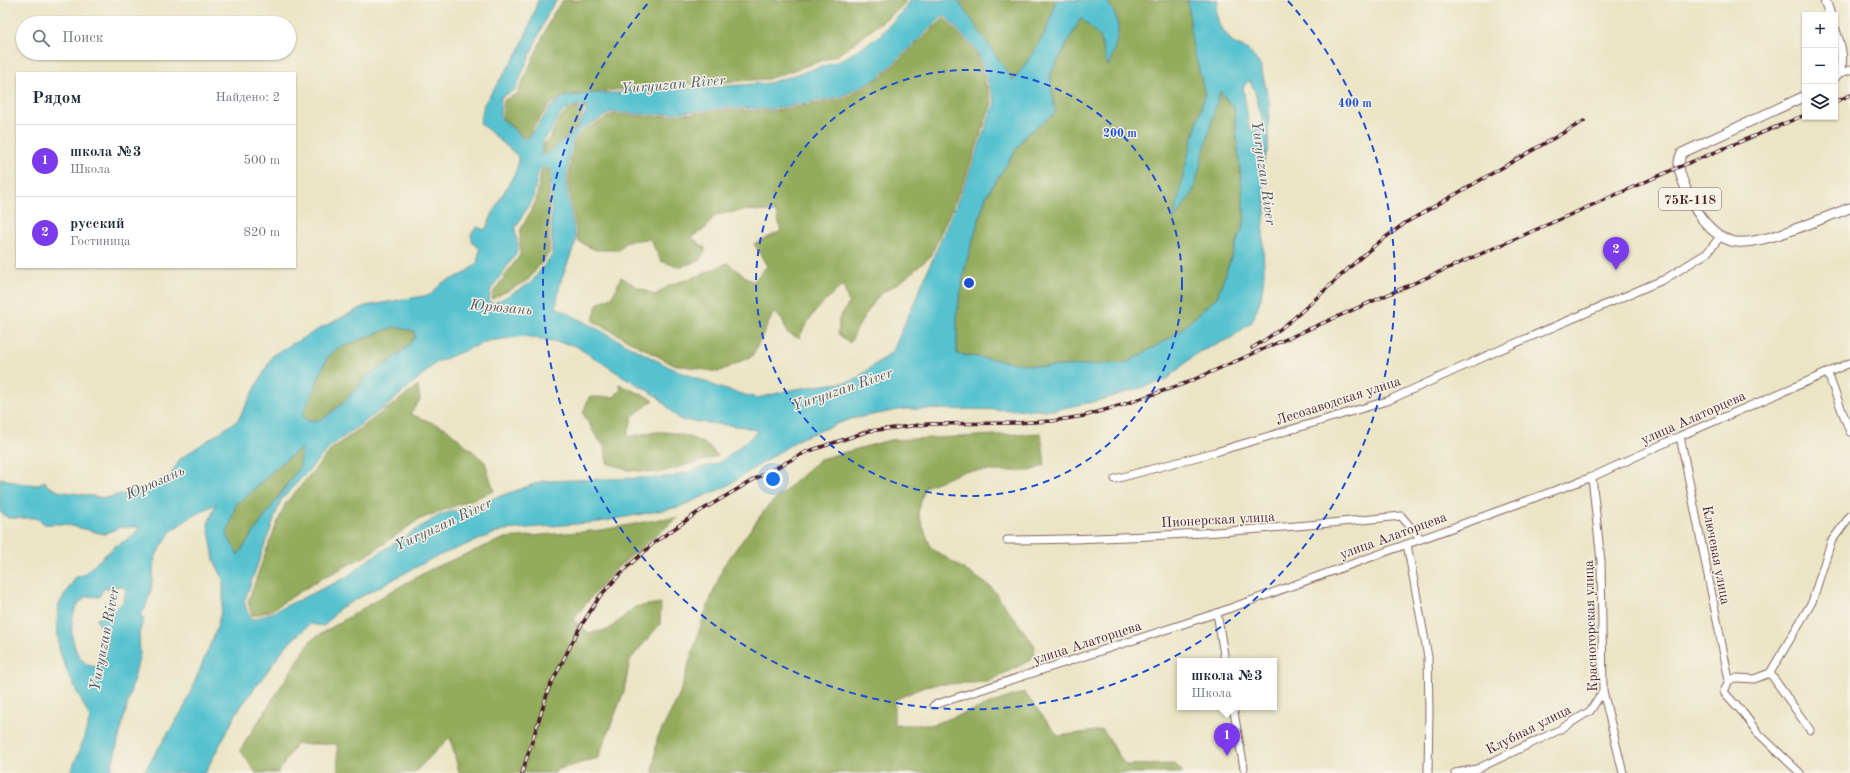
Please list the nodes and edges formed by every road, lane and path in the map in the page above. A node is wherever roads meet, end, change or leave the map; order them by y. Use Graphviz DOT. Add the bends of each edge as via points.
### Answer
graph roads {
  1 [pos="1825,0"];
  2 [pos="1829,12"];
  3 [pos="1838,42"];
  4 [pos="1850,70"];
  5 [pos="1838,71"];
  6 [pos="1838,74"];
  7 [pos="1802,97"];
  8 [pos="1850,208"];
  9 [pos="1720,237"];
  10 [pos="1850,363"];
  11 [pos="1828,374"];
  12 [pos="1850,432"];
  13 [pos="1680,436"];
  14 [pos="1592,477"];
  15 [pos="1115,480"];
  16 [pos="1850,516"];
  17 [pos="1420,538"];
  18 [pos="1007,540"];
  19 [pos="1407,544"];
  20 [pos="1217,613"];
  21 [pos="1224,658"];
  22 [pos="1770,673"];
  23 [pos="1729,680"];
  24 [pos="1603,691"];
  25 [pos="934,705"];
  26 [pos="1234,710"];
  27 [pos="1810,730"];
  28 [pos="1244,768"];
  29 [pos="1428,773"];
  30 [pos="1455,773"];
  31 [pos="1623,773"];
  32 [pos="1800,773"];
  1 -- 2 [label="main road"];
  3 -- 5 [label="main road" via="1842,64"];
  4 -- 6 [label="street"];
  7 -- 9 [label="main road, 75К-118" via="1692,147 1678,159 1690,198 1700,215"];
  8 -- 9 [label="main road" via="1769,238 1751,242 1732,242"];
  9 -- 15 [label="street, Лесозаводская улица" via="1707,253 1665,279 1387,401"];
  10 -- 11 [label="street, улица Алаторцева"];
  11 -- 12 [label="street"];
  11 -- 13 [label="street, улица Алаторцева"];
  13 -- 14 [label="street, улица Алаторцева"];
  13 -- 23 [label="street, Ключевая улица"];
  14 -- 17 [label="street, улица Алаторцева"];
  14 -- 24 [label="street, Красногорская улица" via="1601,561"];
  16 -- 22 [label="street" via="1831,542 1812,602"];
  17 -- 18 [label="street, Пионерская улица" via="1401,516 1220,533"];
  17 -- 19 [label="street, улица Алаторцева"];
  19 -- 20 [label="street, улица Алаторцева"];
  19 -- 29 [label="street" via="1428,657"];
  20 -- 21 [label="street"];
  20 -- 25 [label="street, улица Алаторцева"];
  22 -- 23 [label="street" via="1754,679"];
  22 -- 27 [label="street"];
  23 -- 32 [label="street, Ключевая улица" via="1724,692 1757,732"];
  24 -- 30 [label="street, Клубная улица" via="1590,711 1559,730 1477,769"];
  24 -- 31 [label="street, Красногорская улица"];
  26 -- 28 [label="street"];
}
